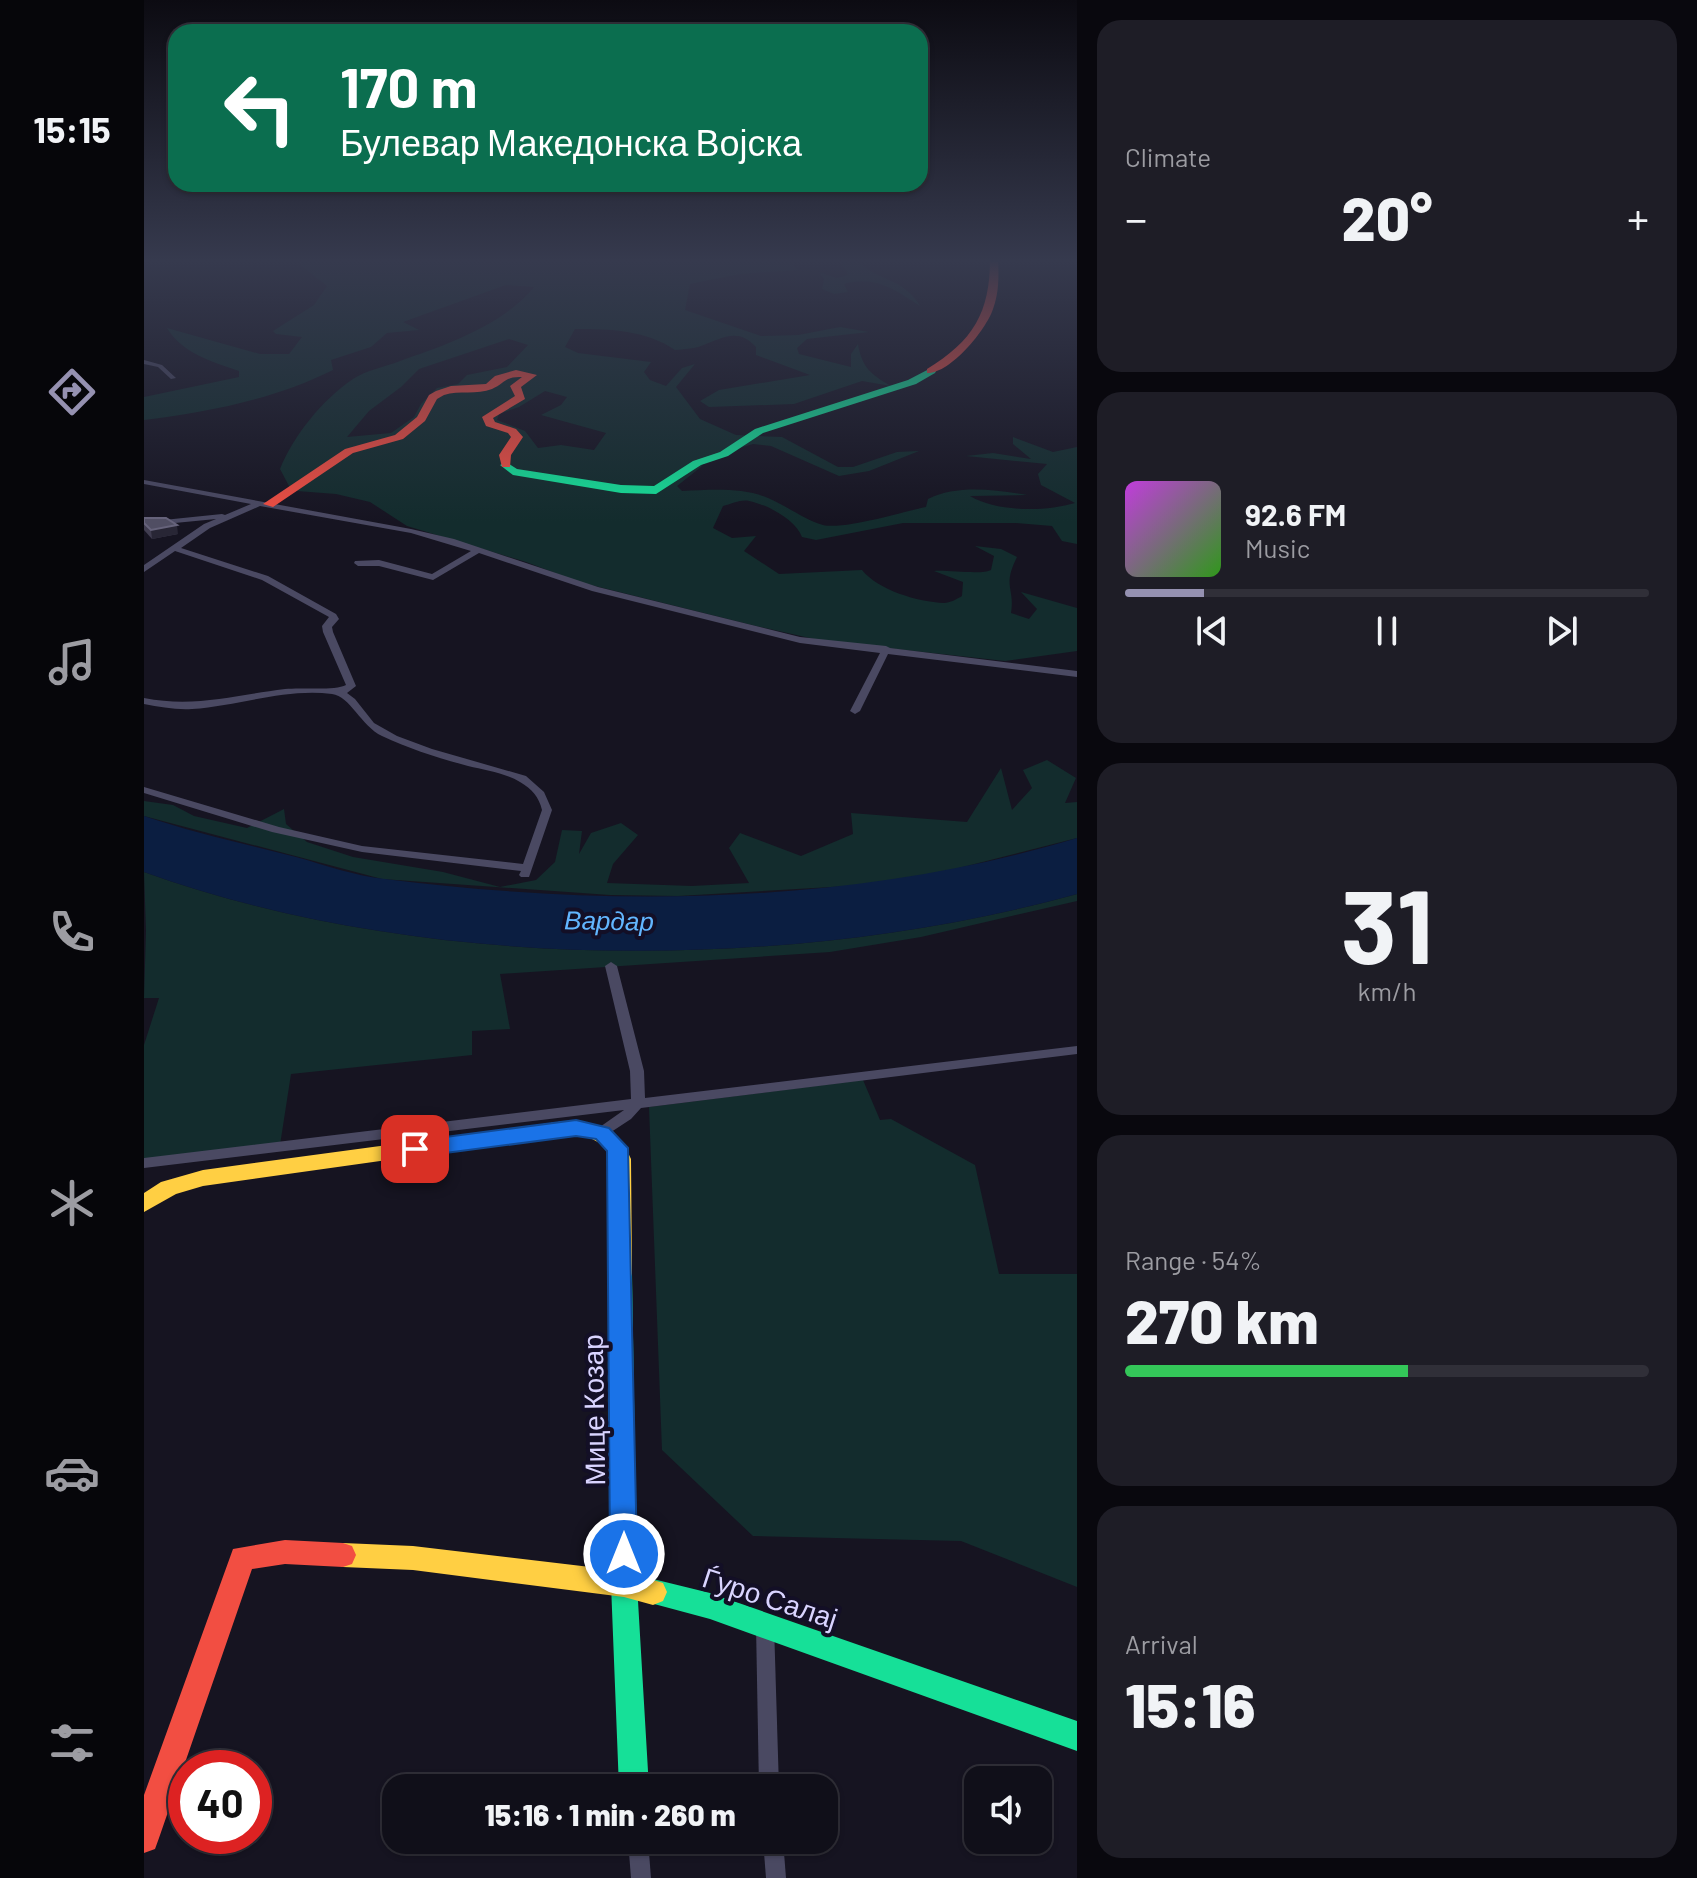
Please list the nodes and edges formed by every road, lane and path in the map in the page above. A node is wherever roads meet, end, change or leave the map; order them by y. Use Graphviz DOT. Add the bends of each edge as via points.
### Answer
graph roads {
  1 [pos="960,347"];
  2 [pos="144,362"];
  3 [pos="173,378"];
  4 [pos="144,482"];
  5 [pos="265,504"];
  6 [pos="229,516"];
  7 [pos="144,524"];
  8 [pos="173,548"];
  9 [pos="478,550"];
  10 [pos="358,563"];
  11 [pos="144,569"];
  12 [pos="886,649"];
  13 [pos="1077,674"];
  14 [pos="341,692"];
  15 [pos="144,701"];
  16 [pos="855,711"];
  17 [pos="144,790"];
  18 [pos="611,966"];
  19 [pos="1077,1050"];
  20 [pos="638,1102"];
  21 [pos="602,1133"];
  22 [pos="144,1163"];
  23 [pos="144,1204"];
  24 [pos="624,1584"];
  25 [pos="765,1625"];
  26 [pos="1077,1736"];
  27 [pos="633,1774"];
  28 [pos="769,1774"];
  29 [pos="144,1838"];
  30 [pos="639,1854"];
  31 [pos="774,1854"];
  32 [pos="641,1878"];
  33 [pos="776,1878"];
  1 -- 5 [label="street" via="912,382 759,431 656,490 513,472 506,466 505,455 517,437 490,424 487,417 521,397 515,386 532,375 522,372 499,378 489,387 440,393 399,437 349,451"];
  2 -- 3 [label="street" via="160,366"];
  4 -- 5 [label="street"];
  5 -- 6 [label="street"];
  5 -- 9 [label="street" via="411,531"];
  6 -- 7 [label="street"];
  6 -- 8 [label="street"];
  8 -- 11 [label="street"];
  8 -- 14 [label="street" via="265,578 330,614 334,619 328,632 351,686"];
  9 -- 10 [label="street" via="433,577"];
  9 -- 12 [label="street" via="595,589 791,638"];
  12 -- 13 [label="street"];
  12 -- 16 [label="street"];
  14 -- 15 [label="street" via="268,693 190,707"];
  14 -- 17 [label="street" via="379,731 531,783 547,810 526,871 362,849 276,830"];
  18 -- 20 [label="street" via="637,1071"];
  19 -- 20 [label="street"];
  20 -- 21 [label="street"];
  20 -- 22 [label="street"];
  21 -- 23 [label="street" via="565,1128 203,1178 169,1188"];
  21 -- 24 [label="street, Мице Козар" via="620,1159"];
  24 -- 25 [label="street, Ѓуро Салај"];
  24 -- 27 [label="street, Мице Козар"];
  24 -- 29 [label="street, Ѓуро Салај" via="413,1558 285,1552 242,1558"];
  25 -- 26 [label="street, Ѓуро Салај"];
  25 -- 28 [label="street"];
  30 -- 32 [label="street"];
  31 -- 33 [label="street"];
}
